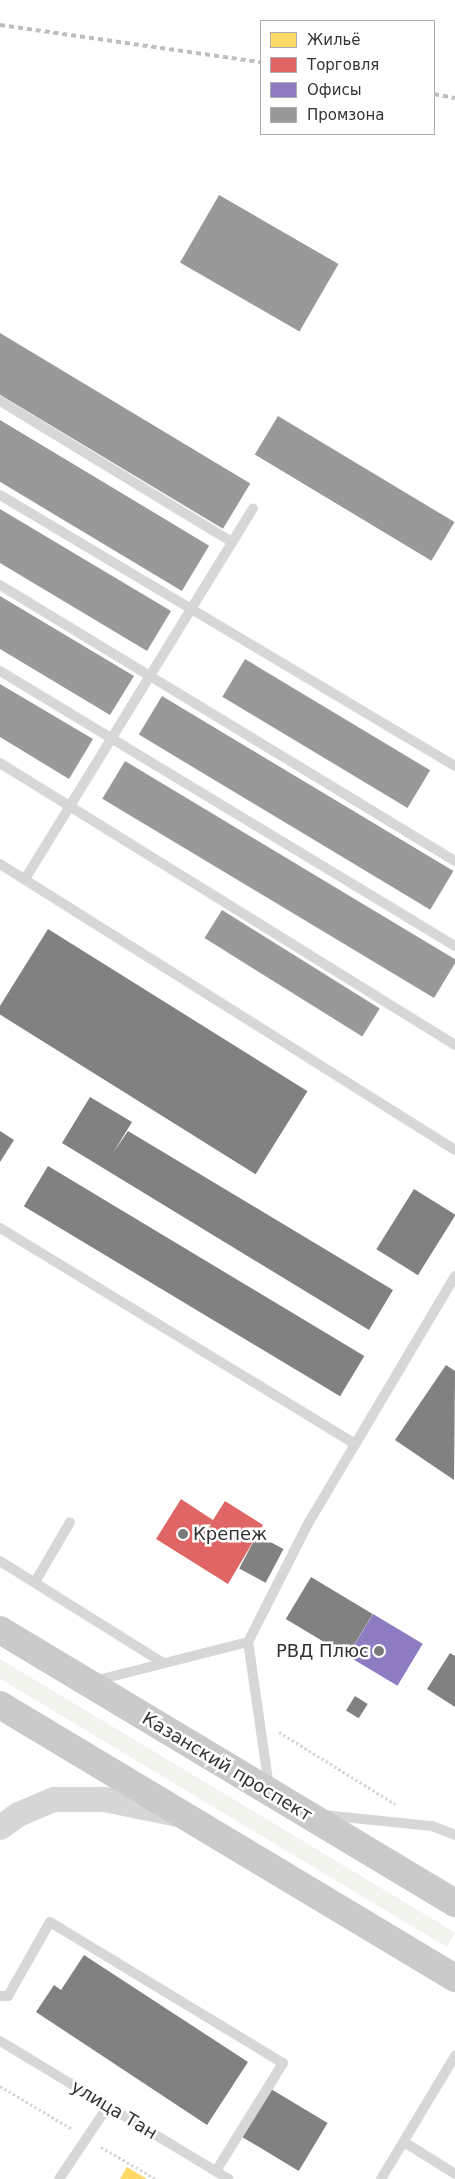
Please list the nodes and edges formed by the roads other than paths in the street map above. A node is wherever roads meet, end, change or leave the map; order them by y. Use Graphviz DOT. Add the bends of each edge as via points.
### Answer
graph roads {
  1 [pos="0,401"];
  2 [pos="0,495"];
  3 [pos="252,509"];
  4 [pos="232,542"];
  5 [pos="0,585"];
  6 [pos="191,610"];
  7 [pos="0,671"];
  8 [pos="150,676"];
  9 [pos="111,738"];
  10 [pos="0,763"];
  11 [pos="455,766"];
  12 [pos="70,806"];
  13 [pos="455,861"];
  14 [pos="0,864"];
  15 [pos="25,879"];
  16 [pos="455,946"];
  17 [pos="455,1045"];
  18 [pos="455,1150"];
  19 [pos="0,1228"];
  20 [pos="455,1276"];
  21 [pos="355,1444"];
  22 [pos="70,1522"];
  23 [pos="0,1561"];
  24 [pos="34,1582"];
  25 [pos="0,1630"];
  26 [pos="248,1642"];
  27 [pos="163,1663"];
  28 [pos="87,1682"];
  29 [pos="0,1705"];
  30 [pos="269,1792"];
  31 [pos="304,1812"];
  32 [pos="187,1816"];
  33 [pos="0,1826"];
  34 [pos="455,1835"];
  35 [pos="455,1903"];
  36 [pos="455,1978"];
  37 [pos="0,1996"];
  38 [pos="0,2041"];
  39 [pos="455,2056"];
  40 [pos="108,2106"];
  41 [pos="404,2142"];
  42 [pos="216,2171"];
  43 [pos="455,2174"];
  44 [pos="59,2179"];
  45 [pos="229,2179"];
  46 [pos="381,2179"];
  1 -- 4 [label="lane"];
  2 -- 6 [label="lane"];
  3 -- 4 [label="lane"];
  4 -- 6 [label="lane"];
  5 -- 8 [label="lane"];
  6 -- 8 [label="lane"];
  6 -- 11 [label="lane"];
  7 -- 9 [label="lane"];
  8 -- 9 [label="lane"];
  8 -- 13 [label="lane"];
  9 -- 12 [label="lane"];
  9 -- 16 [label="lane"];
  10 -- 12 [label="lane"];
  12 -- 15 [label="lane"];
  12 -- 17 [label="lane"];
  14 -- 15 [label="lane"];
  15 -- 18 [label="lane"];
  19 -- 21 [label="lane"];
  20 -- 21 [label="lane"];
  21 -- 26 [label="lane"];
  22 -- 24 [label="lane"];
  23 -- 24 [label="lane"];
  24 -- 27 [label="lane"];
  25 -- 28 [label="main road, Казанский проспект"];
  26 -- 27 [label="lane"];
  26 -- 30 [label="lane"];
  27 -- 28 [label="lane"];
  28 -- 30 [label="main road, Казанский проспект"];
  29 -- 32 [label="main road"];
  30 -- 31 [label="main road, Казанский проспект"];
  31 -- 34 [label="lane" via="432,1826"];
  31 -- 35 [label="main road, Казанский проспект"];
  32 -- 33 [label="street" via="104,1799 54,1799"];
  32 -- 36 [label="main road"];
  37 -- 42 [label="lane" via="8,1996 50,1922 283,2063"];
  38 -- 40 [label="lane, улица Тан"];
  39 -- 41 [label="lane"];
  40 -- 42 [label="lane, улица Тан"];
  40 -- 44 [label="lane"];
  41 -- 43 [label="lane"];
  41 -- 46 [label="lane"];
  42 -- 45 [label="lane, улица Тан"];
}
